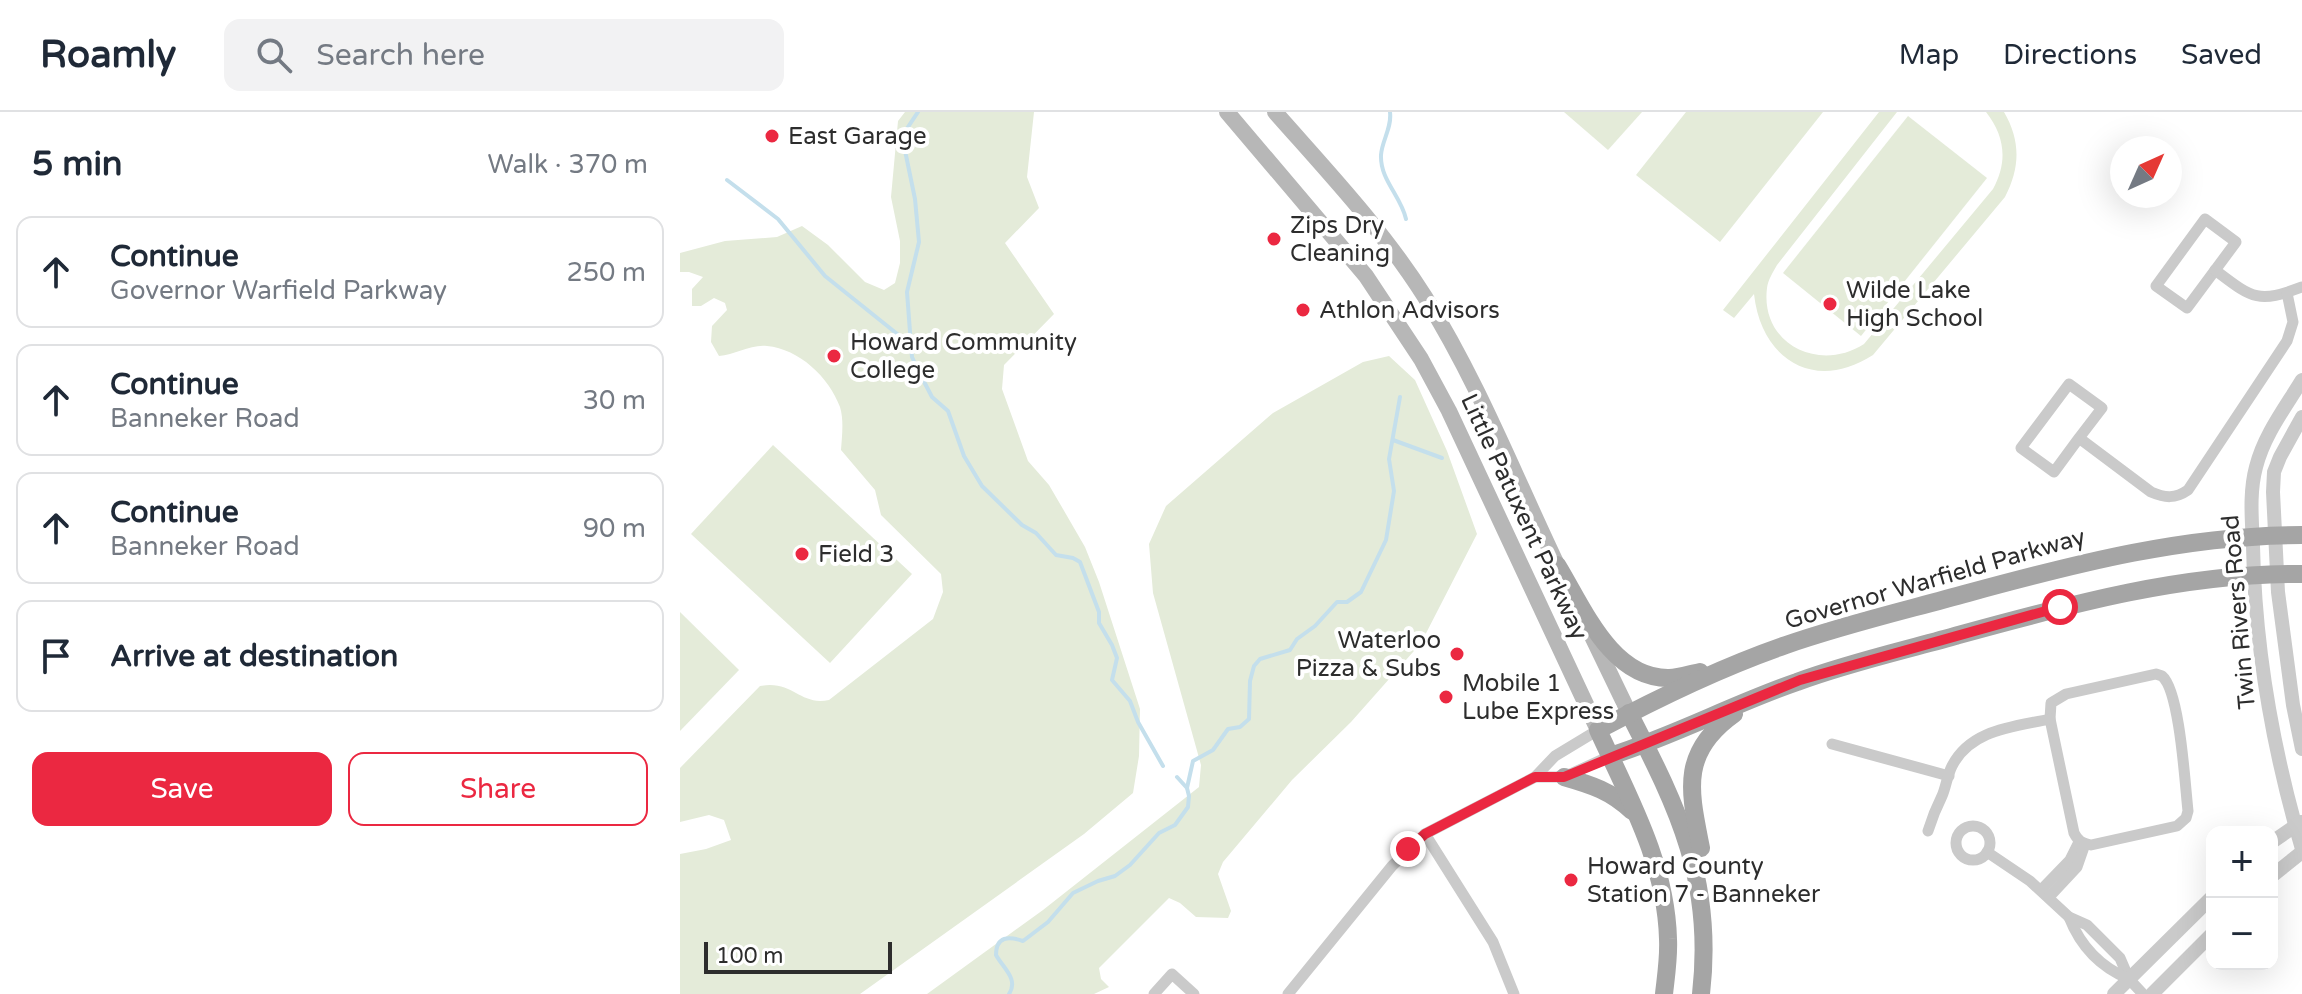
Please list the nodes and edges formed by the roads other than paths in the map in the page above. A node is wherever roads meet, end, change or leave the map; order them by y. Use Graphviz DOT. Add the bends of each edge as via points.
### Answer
graph roads {
  1 [pos="1227,112"];
  2 [pos="1275,112"];
  3 [pos="2215,270"];
  4 [pos="2302,287"];
  5 [pos="2287,293"];
  6 [pos="2302,380"];
  7 [pos="2302,417"];
  8 [pos="2079,438"];
  9 [pos="2277,535"];
  10 [pos="2302,535"];
  11 [pos="2253,537"];
  12 [pos="1557,565"];
  13 [pos="2278,574"];
  14 [pos="2302,574"];
  15 [pos="2254,575"];
  16 [pos="1738,664"];
  17 [pos="1760,695"];
  18 [pos="1629,713"];
  19 [pos="2050,719"];
  20 [pos="1598,730"];
  21 [pos="1832,744"];
  22 [pos="1646,745"];
  23 [pos="2302,749"];
  24 [pos="1610,756"];
  25 [pos="1949,776"];
  26 [pos="1535,777"];
  27 [pos="1564,777"];
  28 [pos="1641,820"];
  29 [pos="2298,823"];
  30 [pos="1928,831"];
  31 [pos="1425,834"];
  32 [pos="2278,838"];
  33 [pos="2082,842"];
  34 [pos="2302,850"];
  35 [pos="1987,852"];
  36 [pos="2278,871"];
  37 [pos="2048,896"];
  38 [pos="2211,898"];
  39 [pos="1706,934"];
  40 [pos="2206,940"];
  41 [pos="2129,979"];
  42 [pos="1154,994"];
  43 [pos="1194,994"];
  44 [pos="1288,994"];
  45 [pos="1514,994"];
  46 [pos="1664,994"];
  47 [pos="1701,994"];
  48 [pos="2114,994"];
  49 [pos="2143,994"];
  50 [pos="2152,994"];
  1 -- 20 [label="main road, Little Patuxent Parkway" via="1366,276 1421,359"];
  2 -- 12 [label="main road, Little Patuxent Parkway" via="1358,207 1423,294 1480,395"];
  3 -- 3 [label="street" via="2187,308 2156,286 2205,219 2236,242"];
  3 -- 5 [label="street" via="2255,296"];
  4 -- 5 [label="street"];
  5 -- 8 [label="street" via="2293,322 2287,341 2188,490 2174,497 2151,492"];
  6 -- 11 [label="street, Twin Rivers Road" via="2256,466"];
  7 -- 9 [label="street, Twin Rivers Road" via="2274,472"];
  8 -- 8 [label="street" via="2054,472 2021,448 2069,384 2102,408"];
  9 -- 10 [label="main road, Governor Warfield Parkway"];
  9 -- 11 [label="main road, Governor Warfield Parkway"];
  9 -- 13 [label="street, Twin Rivers Road"];
  11 -- 15 [label="street, Twin Rivers Road"];
  11 -- 16 [label="main road, Governor Warfield Parkway" via="2087,561 1823,633"];
  12 -- 16 [label="main road" via="1624,664 1672,678"];
  12 -- 18 [label="main road, Little Patuxent Parkway"];
  13 -- 14 [label="main road"];
  13 -- 15 [label="main road"];
  13 -- 23 [label="street, Twin Rivers Road"];
  15 -- 17 [label="main road" via="2072,604"];
  15 -- 29 [label="street, Twin Rivers Road" via="2267,709"];
  16 -- 18 [label="main road, Governor Warfield Parkway"];
  17 -- 22 [label="main road"];
  17 -- 39 [label="main road" via="1711,735 1692,775 1693,814 1707,888"];
  18 -- 20 [label="main road, Governor Warfield Parkway"];
  18 -- 22 [label="main road, Little Patuxent Parkway"];
  19 -- 25 [label="street" via="1980,737 1962,752"];
  19 -- 33 [label="street" via="2074,833"];
  19 -- 33 [label="street" via="2051,703 2066,694 2156,674 2171,686 2186,818 2177,826 2091,845"];
  20 -- 24 [label="main road, Little Patuxent Parkway"];
  20 -- 26 [label="street" via="1555,756"];
  21 -- 25 [label="street"];
  22 -- 24 [label="main road"];
  22 -- 39 [label="main road, Little Patuxent Parkway" via="1690,847"];
  24 -- 27 [label="street"];
  24 -- 28 [label="main road, Little Patuxent Parkway"];
  25 -- 30 [label="street"];
  26 -- 27 [label="street"];
  26 -- 31 [label="street"];
  27 -- 28 [label="main road" via="1603,789"];
  28 -- 46 [label="main road, Little Patuxent Parkway" via="1663,895 1668,938"];
  29 -- 32 [label="street"];
  29 -- 34 [label="street, Twin Rivers Road"];
  31 -- 44 [label="street" via="1392,866"];
  31 -- 45 [label="street" via="1493,942"];
  33 -- 37 [label="street"];
  33 -- 37 [label="street" via="2078,875"];
  34 -- 36 [label="street"];
  35 -- 37 [label="street"];
  37 -- 41 [label="street" via="2069,917 2077,938 2110,971"];
  38 -- 41 [label="street"];
  39 -- 47 [label="main road, Little Patuxent Parkway"];
  40 -- 50 [label="street"];
  41 -- 48 [label="street"];
  41 -- 49 [label="street"];
  42 -- 43 [label="street" via="1172,974"];
}
